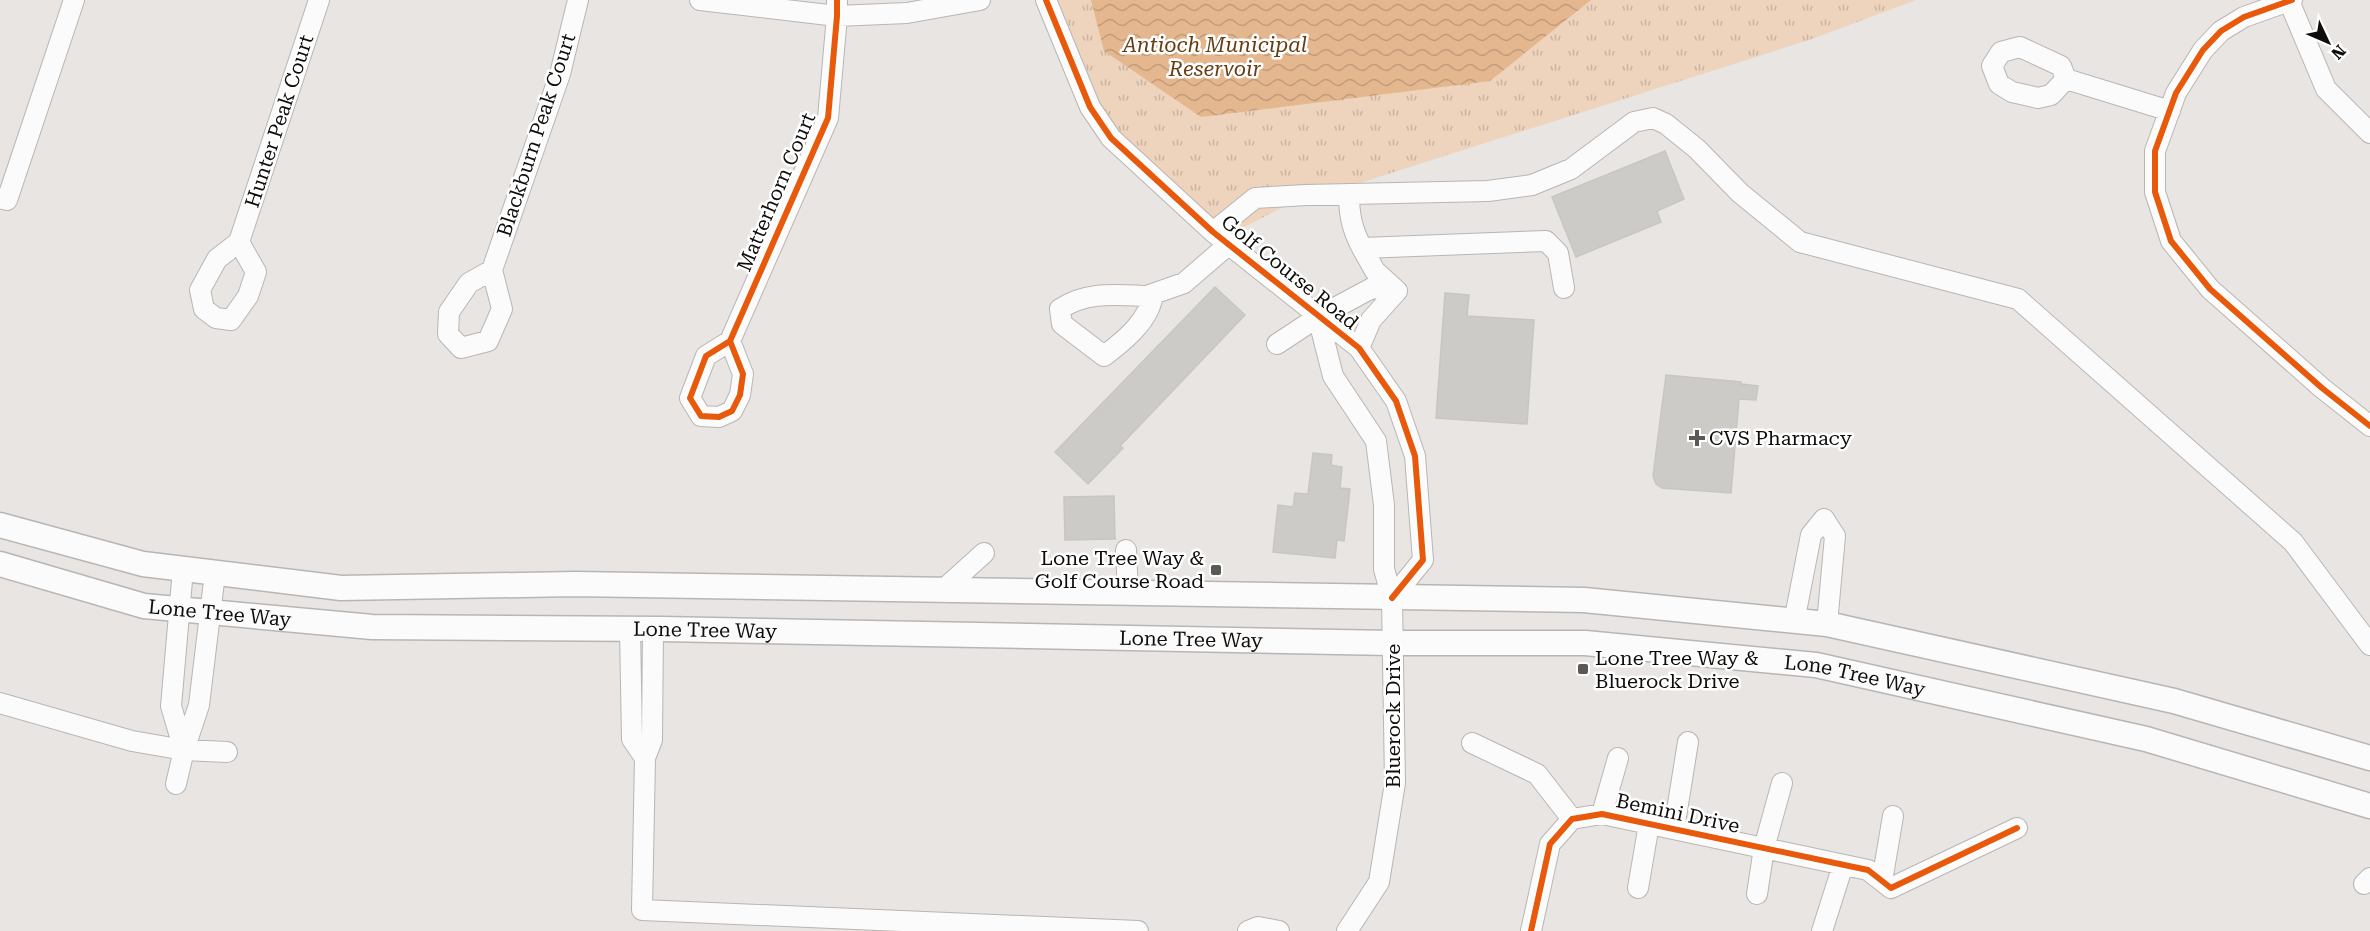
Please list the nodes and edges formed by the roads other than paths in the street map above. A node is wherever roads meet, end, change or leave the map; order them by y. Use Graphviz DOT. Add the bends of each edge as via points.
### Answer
graph roads {
  1 [pos="74,0"];
  2 [pos="319,0"];
  3 [pos="578,0"];
  4 [pos="700,0"];
  5 [pos="980,0"];
  6 [pos="1046,0"];
  7 [pos="2291,1"];
  8 [pos="837,8"];
  9 [pos="2066,79"];
  10 [pos="2170,111"];
  11 [pos="2370,133"];
  12 [pos="1349,194"];
  13 [pos="4,199"];
  14 [pos="1213,232"];
  15 [pos="239,242"];
  16 [pos="1228,245"];
  17 [pos="1362,248"];
  18 [pos="492,270"];
  19 [pos="1564,288"];
  20 [pos="1397,291"];
  21 [pos="1154,294"];
  22 [pos="1318,317"];
  23 [pos="730,341"];
  24 [pos="1277,344"];
  25 [pos="1359,348"];
  26 [pos="2370,426"];
  27 [pos="0,525"];
  28 [pos="1126,550"];
  29 [pos="984,553"];
  30 [pos="0,564"];
  31 [pos="183,569"];
  32 [pos="215,573"];
  33 [pos="943,590"];
  34 [pos="1128,594"];
  35 [pos="1392,598"];
  36 [pos="179,609"];
  37 [pos="210,612"];
  38 [pos="1794,622"];
  39 [pos="1827,624"];
  40 [pos="642,629"];
  41 [pos="1392,643"];
  42 [pos="2370,645"];
  43 [pos="0,703"];
  44 [pos="1688,742"];
  45 [pos="1472,743"];
  46 [pos="184,750"];
  47 [pos="227,752"];
  48 [pos="1618,758"];
  49 [pos="2370,758"];
  50 [pos="1782,783"];
  51 [pos="176,784"];
  52 [pos="2370,806"];
  53 [pos="1602,814"];
  54 [pos="1893,816"];
  55 [pos="1572,819"];
  56 [pos="1649,824"];
  57 [pos="2018,828"];
  58 [pos="1674,829"];
  59 [pos="1764,848"];
  60 [pos="1843,865"];
  61 [pos="1886,884"];
  62 [pos="1638,888"];
  63 [pos="1756,894"];
  64 [pos="1138,931"];
  65 [pos="1248,931"];
  66 [pos="1279,931"];
  67 [pos="1347,931"];
  68 [pos="1531,931"];
  69 [pos="1822,931"];
  1 -- 13 [label="street"];
  2 -- 15 [label="street, Hunter Peak Court"];
  3 -- 18 [label="street, Blackburn Peak Court" via="560,74"];
  4 -- 8 [label="street"];
  5 -- 8 [label="street" via="907,14"];
  6 -- 14 [label="street, Golf Course Road" via="1090,107 1111,138"];
  7 -- 10 [label="street" via="2244,17 2221,31 2190,70"];
  7 -- 11 [label="street" via="2326,89"];
  8 -- 23 [label="street, Matterhorn Court" via="828,118"];
  9 -- 10 [label="street"];
  10 -- 26 [label="street" via="2156,151 2155,192 2171,241 2210,290"];
  12 -- 14 [label="street" via="1255,198"];
  12 -- 17 [label="street" via="1349,216"];
  12 -- 42 [label="street" via="1532,185 1571,169 1634,122 1653,118 1697,149 1740,193 1800,242 2018,299 2293,542"];
  14 -- 16 [label="street, Golf Course Road"];
  16 -- 21 [label="street" via="1184,283"];
  16 -- 22 [label="street, Golf Course Road"];
  17 -- 19 [label="street" via="1546,241 1558,253"];
  17 -- 20 [label="street" via="1375,271"];
  20 -- 22 [label="street" via="1372,288"];
  20 -- 25 [label="street" via="1371,320"];
  21 -- 21 [label="street" via="1097,295 1073,301 1060,309 1062,324 1104,356 1136,328"];
  22 -- 24 [label="street"];
  22 -- 25 [label="street, Golf Course Road"];
  22 -- 35 [label="street, Golf Course Road" via="1334,376 1376,441 1384,505 1384,569"];
  25 -- 35 [label="street, Golf Course Road" via="1396,400 1415,456 1423,560"];
  27 -- 31 [label="main road, Lone Tree Way" via="143,564"];
  28 -- 34 [label="street"];
  29 -- 33 [label="street"];
  30 -- 36 [label="main road, Lone Tree Way" via="144,606"];
  31 -- 32 [label="main road, Lone Tree Way"];
  31 -- 36 [label="street"];
  32 -- 33 [label="main road, Lone Tree Way" via="341,588 575,584"];
  32 -- 37 [label="street"];
  33 -- 34 [label="main road, Lone Tree Way"];
  34 -- 35 [label="main road, Lone Tree Way"];
  35 -- 38 [label="main road, Lone Tree Way" via="1584,600"];
  35 -- 41 [label="street, Bluerock Drive"];
  36 -- 37 [label="main road, Lone Tree Way"];
  36 -- 46 [label="street" via="171,706"];
  37 -- 40 [label="main road, Lone Tree Way" via="372,627"];
  37 -- 46 [label="street" via="199,705"];
  38 -- 39 [label="main road, Lone Tree Way"];
  38 -- 39 [label="street" via="1810,535 1824,519 1835,536"];
  39 -- 49 [label="main road, Lone Tree Way" via="2174,701"];
  40 -- 41 [label="main road, Lone Tree Way"];
  40 -- 64 [label="street" via="632,738 645,758 642,910"];
  41 -- 52 [label="main road, Lone Tree Way" via="1585,643 1816,666 2146,739"];
  41 -- 67 [label="street, Bluerock Drive" via="1395,783 1379,882"];
  43 -- 46 [label="street" via="132,741"];
  44 -- 58 [label="street"];
  45 -- 55 [label="street" via="1536,774"];
  46 -- 47 [label="street"];
  46 -- 51 [label="street"];
  48 -- 53 [label="street"];
  50 -- 59 [label="street"];
  53 -- 55 [label="street, Bemini Drive"];
  53 -- 56 [label="street, Bemini Drive"];
  54 -- 61 [label="street"];
  55 -- 68 [label="street" via="1550,844"];
  56 -- 58 [label="street, Bemini Drive"];
  56 -- 62 [label="street"];
  57 -- 61 [label="street"];
  58 -- 59 [label="street, Bemini Drive"];
  59 -- 60 [label="street, Bemini Drive"];
  59 -- 63 [label="street"];
  60 -- 61 [label="street, Bemini Drive" via="1868,870"];
  60 -- 69 [label="street"];
  65 -- 66 [label="street" via="1258,927"];
}
